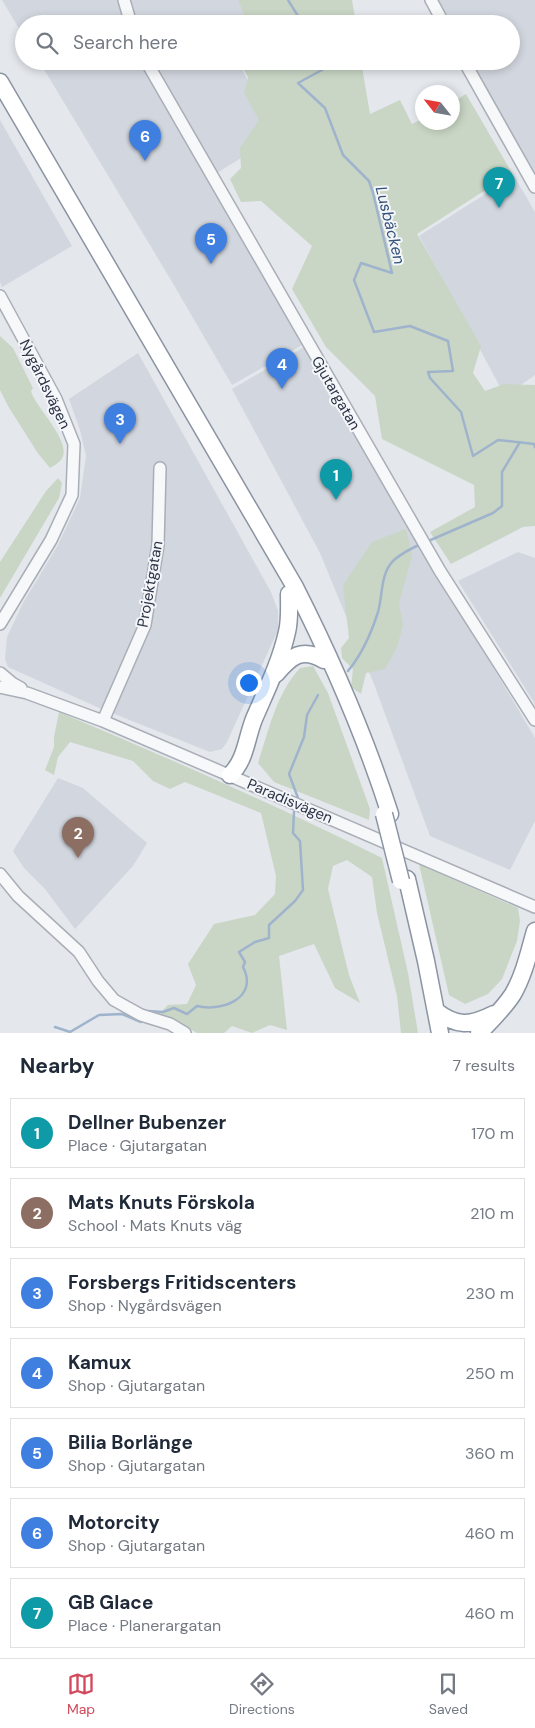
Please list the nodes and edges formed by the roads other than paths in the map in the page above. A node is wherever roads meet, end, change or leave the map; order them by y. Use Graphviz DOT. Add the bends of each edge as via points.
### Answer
graph roads {
  1 [pos="124,0"];
  2 [pos="431,0"];
  3 [pos="128,15"];
  4 [pos="439,15"];
  5 [pos="151,70"];
  6 [pos="469,70"];
  7 [pos="0,82"];
  8 [pos="0,97"];
  9 [pos="535,187"];
  10 [pos="0,296"];
  11 [pos="160,468"];
  12 [pos="289,594"];
  13 [pos="9,610"];
  14 [pos="0,624"];
  15 [pos="0,633"];
  16 [pos="324,660"];
  17 [pos="0,673"];
  18 [pos="272,677"];
  19 [pos="0,687"];
  20 [pos="43,698"];
  21 [pos="103,720"];
  22 [pos="535,720"];
  23 [pos="230,775"];
  24 [pos="387,814"];
  25 [pos="0,874"];
  26 [pos="404,880"];
  27 [pos="535,908"];
  28 [pos="535,930"];
  29 [pos="535,946"];
  30 [pos="526,962"];
  31 [pos="436,1011"];
  32 [pos="498,1012"];
  33 [pos="186,1033"];
  34 [pos="434,1033"];
  35 [pos="440,1033"];
  36 [pos="479,1033"];
  1 -- 3 [label="street"];
  2 -- 4 [label="street"];
  5 -- 22 [label="street, Gjutargatan" via="440,572"];
  6 -- 9 [label="street"];
  7 -- 24 [label="highway" via="294,587 350,706 380,780"];
  8 -- 12 [label="highway"];
  10 -- 13 [label="street, Nygårdsvägen" via="56,399 74,444 72,495 51,540"];
  11 -- 21 [label="street, Projektgatan" via="158,545 145,625"];
  12 -- 16 [label="highway"];
  12 -- 18 [label="highway" via="288,631"];
  13 -- 14 [label="street, Nygårdsvägen"];
  13 -- 15 [label="street, Nygårdsvägen"];
  16 -- 18 [label="highway" via="308,653 300,654"];
  16 -- 24 [label="highway"];
  17 -- 20 [label="street, Paradisvägen" via="12,683"];
  18 -- 23 [label="highway" via="241,762"];
  19 -- 20 [label="street, Paradisvägen"];
  20 -- 21 [label="street, Paradisvägen"];
  21 -- 23 [label="street, Paradisvägen"];
  23 -- 27 [label="street, Paradisvägen"];
  24 -- 26 [label="highway"];
  25 -- 33 [label="street" via="18,896 79,952 114,1000"];
  26 -- 31 [label="highway"];
  26 -- 34 [label="highway"];
  28 -- 30 [label="highway"];
  29 -- 30 [label="highway"];
  30 -- 32 [label="highway" via="513,993"];
  31 -- 32 [label="highway" via="461,1024"];
  31 -- 35 [label="highway"];
  32 -- 36 [label="highway"];
}
